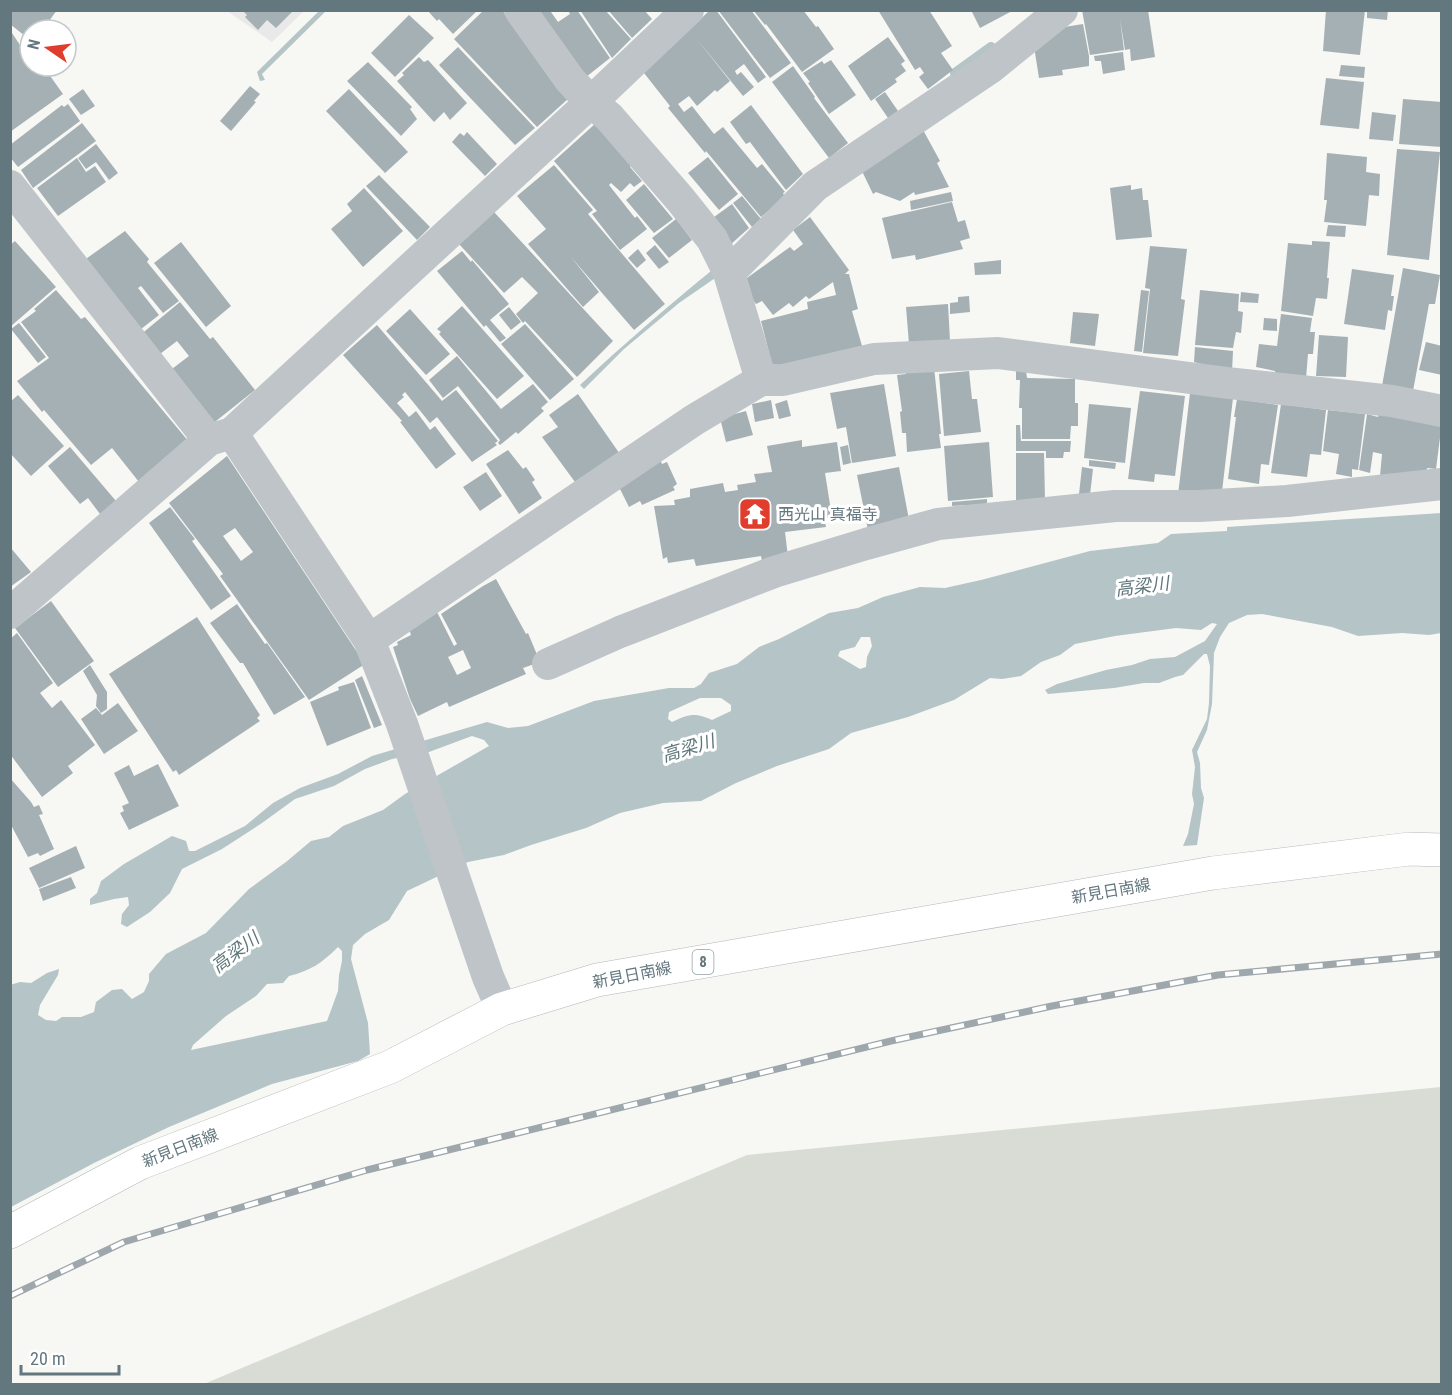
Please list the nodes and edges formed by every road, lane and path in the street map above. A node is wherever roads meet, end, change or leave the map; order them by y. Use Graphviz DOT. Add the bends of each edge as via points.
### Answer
graph roads {
  1 [pos="520,10"];
  2 [pos="688,10"];
  3 [pos="1062,10"];
  4 [pos="591,102"];
  5 [pos="10,186"];
  6 [pos="729,273"];
  7 [pos="761,380"];
  8 [pos="1442,411"];
  9 [pos="220,437"];
  10 [pos="1442,484"];
  11 [pos="10,613"];
  12 [pos="369,640"];
  13 [pos="548,664"];
  14 [pos="1442,850"];
  15 [pos="502,1009"];
  16 [pos="10,1232"];
  1 -- 4 [label="street" via="570,80"];
  2 -- 4 [label="street"];
  3 -- 6 [label="street" via="990,68 815,186"];
  4 -- 6 [label="street" via="609,117 712,239"];
  4 -- 9 [label="street"];
  5 -- 9 [label="street"];
  6 -- 7 [label="street"];
  7 -- 8 [label="street" via="783,380 874,359 998,353 1392,401"];
  7 -- 12 [label="street" via="694,420"];
  9 -- 11 [label="street"];
  9 -- 12 [label="street"];
  10 -- 13 [label="street" via="1287,501 1115,506 938,524 774,572"];
  12 -- 15 [label="street"];
  14 -- 15 [label="main road, 新見日南線 / 8" via="1409,849 1201,875 597,980"];
  15 -- 16 [label="main road, 新見日南線 / 8" via="390,1067 140,1163"];
}
